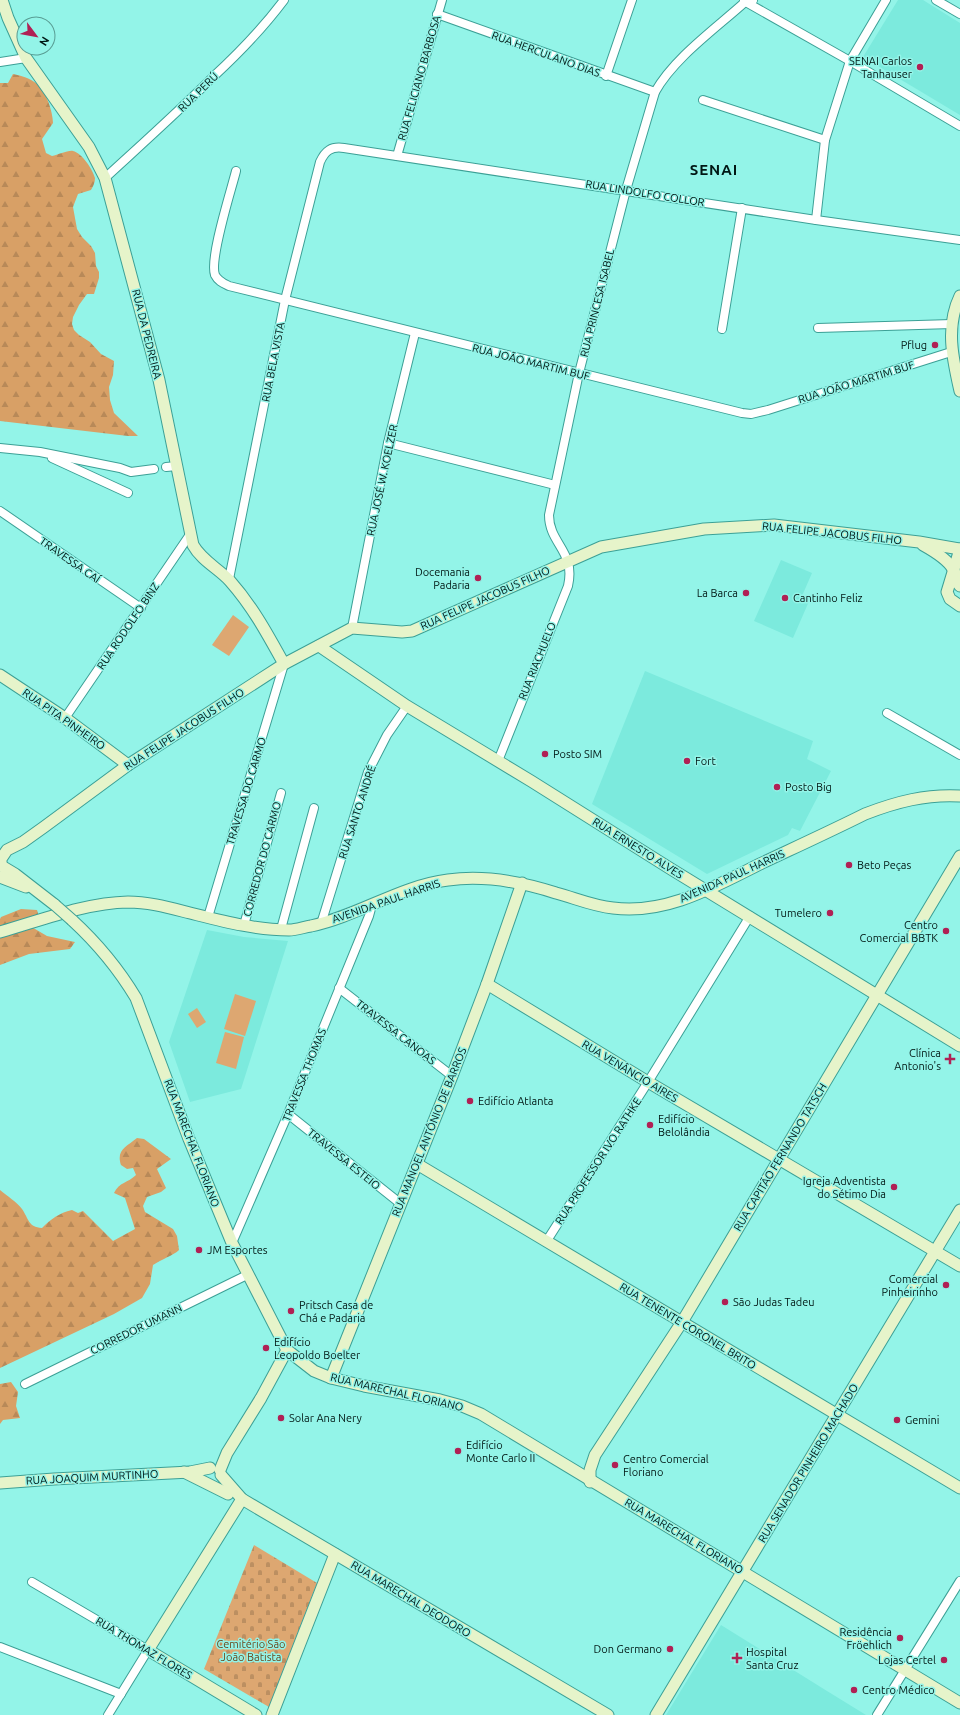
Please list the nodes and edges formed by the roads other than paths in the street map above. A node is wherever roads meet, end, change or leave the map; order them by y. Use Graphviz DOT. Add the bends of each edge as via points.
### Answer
graph roads {
  1 [pos="2,0"];
  2 [pos="284,0"];
  3 [pos="442,0"];
  4 [pos="632,0"];
  5 [pos="886,0"];
  6 [pos="936,0"];
  7 [pos="746,1"];
  8 [pos="437,14"];
  9 [pos="960,14"];
  10 [pos="26,58"];
  11 [pos="850,61"];
  12 [pos="0,62"];
  13 [pos="606,76"];
  14 [pos="654,92"];
  15 [pos="704,100"];
  16 [pos="960,126"];
  17 [pos="825,140"];
  18 [pos="330,149"];
  19 [pos="397,156"];
  20 [pos="236,171"];
  21 [pos="105,178"];
  22 [pos="626,190"];
  23 [pos="742,208"];
  24 [pos="816,220"];
  25 [pos="960,240"];
  26 [pos="960,296"];
  27 [pos="285,300"];
  28 [pos="952,324"];
  29 [pos="818,328"];
  30 [pos="722,330"];
  31 [pos="415,333"];
  32 [pos="951,352"];
  33 [pos="579,373"];
  34 [pos="960,391"];
  35 [pos="388,443"];
  36 [pos="0,448"];
  37 [pos="40,452"];
  38 [pos="154,469"];
  39 [pos="556,485"];
  40 [pos="128,493"];
  41 [pos="0,511"];
  42 [pos="191,533"];
  43 [pos="919,542"];
  44 [pos="960,549"];
  45 [pos="568,561"];
  46 [pos="954,569"];
  47 [pos="228,579"];
  48 [pos="960,586"];
  49 [pos="960,606"];
  50 [pos="141,608"];
  51 [pos="352,628"];
  52 [pos="319,646"];
  53 [pos="284,664"];
  54 [pos="0,675"];
  55 [pos="406,706"];
  56 [pos="886,713"];
  57 [pos="65,718"];
  58 [pos="960,755"];
  59 [pos="498,761"];
  60 [pos="128,765"];
  61 [pos="281,792"];
  62 [pos="960,796"];
  63 [pos="314,808"];
  64 [pos="2,848"];
  65 [pos="960,856"];
  66 [pos="1,865"];
  67 [pos="0,877"];
  68 [pos="522,883"];
  69 [pos="706,890"];
  70 [pos="36,891"];
  71 [pos="372,906"];
  72 [pos="750,916"];
  73 [pos="208,917"];
  74 [pos="321,924"];
  75 [pos="244,925"];
  76 [pos="282,929"];
  77 [pos="0,932"];
  78 [pos="487,984"];
  79 [pos="339,988"];
  80 [pos="878,996"];
  81 [pos="960,1046"];
  82 [pos="452,1076"];
  83 [pos="648,1082"];
  84 [pos="288,1114"];
  85 [pos="779,1158"];
  86 [pos="417,1164"];
  87 [pos="401,1204"];
  88 [pos="960,1210"];
  89 [pos="546,1242"];
  90 [pos="232,1243"];
  91 [pos="935,1251"];
  92 [pos="960,1266"];
  93 [pos="247,1275"];
  94 [pos="682,1322"];
  95 [pos="286,1350"];
  96 [pos="331,1378"];
  97 [pos="25,1384"];
  98 [pos="837,1415"];
  99 [pos="595,1456"];
  100 [pos="573,1471"];
  101 [pos="187,1472"];
  102 [pos="214,1473"];
  103 [pos="590,1482"];
  104 [pos="0,1483"];
  105 [pos="960,1488"];
  106 [pos="228,1494"];
  107 [pos="242,1499"];
  108 [pos="235,1510"];
  109 [pos="335,1554"];
  110 [pos="743,1571"];
  111 [pos="960,1581"];
  112 [pos="32,1582"];
  113 [pos="0,1647"];
  114 [pos="148,1650"];
  115 [pos="905,1670"];
  116 [pos="121,1694"];
  117 [pos="960,1703"];
  118 [pos="108,1715"];
  119 [pos="256,1715"];
  120 [pos="272,1715"];
  121 [pos="608,1715"];
  122 [pos="656,1715"];
  123 [pos="877,1715"];
  1 -- 10 [label="main road, RUA DA PEDREIRA"];
  2 -- 21 [label="street, RUA PERÚ" via="242,49"];
  3 -- 8 [label="street, RUA FELICIANO BARBOSA"];
  4 -- 13 [label="street"];
  5 -- 11 [label="street"];
  6 -- 9 [label="street"];
  7 -- 11 [label="street"];
  7 -- 14 [label="street, RUA PRINCESA ISABEL" via="673,66"];
  8 -- 13 [label="street, RUA HERCULANO DIAS"];
  8 -- 19 [label="street, RUA FELICIANO BARBOSA"];
  10 -- 12 [label="street"];
  10 -- 21 [label="main road, RUA DA PEDREIRA" via="89,147"];
  11 -- 16 [label="street"];
  11 -- 17 [label="street"];
  13 -- 14 [label="street, RUA HERCULANO DIAS"];
  14 -- 22 [label="street, RUA PRINCESA ISABEL"];
  15 -- 17 [label="street"];
  17 -- 24 [label="street"];
  18 -- 19 [label="street, RUA LINDOLFO COLLOR" via="337,147"];
  18 -- 27 [label="street, RUA BELA VISTA" via="320,162"];
  19 -- 22 [label="street, RUA LINDOLFO COLLOR"];
  20 -- 27 [label="street, RUA JOÃO MARTIM BUF" via="216,249 215,276 229,286"];
  21 -- 42 [label="main road, RUA DA PEDREIRA" via="159,380 171,466"];
  22 -- 23 [label="street, RUA LINDOLFO COLLOR"];
  22 -- 33 [label="street, RUA PRINCESA ISABEL"];
  23 -- 24 [label="street, RUA LINDOLFO COLLOR"];
  23 -- 30 [label="street"];
  24 -- 25 [label="street, RUA LINDOLFO COLLOR"];
  26 -- 28 [label="main road"];
  27 -- 31 [label="street, RUA JOÃO MARTIM BUF"];
  27 -- 47 [label="street, RUA BELA VISTA"];
  28 -- 29 [label="street"];
  28 -- 32 [label="main road"];
  31 -- 33 [label="street, RUA JOÃO MARTIM BUF"];
  31 -- 35 [label="street, RUA JOSÉ W. KOELZER"];
  32 -- 33 [label="street, RUA JOÃO MARTIM BUF" via="751,414"];
  32 -- 34 [label="main road"];
  33 -- 39 [label="street, RUA PRINCESA ISABEL"];
  35 -- 39 [label="street"];
  35 -- 51 [label="street, RUA JOSÉ W. KOELZER"];
  36 -- 37 [label="street"];
  37 -- 38 [label="street" via="132,472"];
  37 -- 40 [label="street"];
  39 -- 45 [label="street, RUA PRINCESA ISABEL" via="549,516 550,523"];
  41 -- 50 [label="street, TRAVESSA CAÍ"];
  42 -- 47 [label="main road, RUA DA PEDREIRA" via="193,545 198,553"];
  42 -- 50 [label="street, RUA RODOLFO BINZ"];
  43 -- 44 [label="main road, RUA FELIPE JACOBUS FILHO"];
  43 -- 45 [label="main road, RUA FELIPE JACOBUS FILHO" via="774,525 737,526 620,542 600,547"];
  43 -- 46 [label="main road"];
  44 -- 46 [label="main road"];
  45 -- 51 [label="main road, RUA FELIPE JACOBUS FILHO" via="412,630 402,632"];
  45 -- 59 [label="street, RUA RIACHUELO" via="568,586"];
  46 -- 48 [label="main road"];
  46 -- 49 [label="main road" via="947,592 950,599"];
  47 -- 53 [label="main road, RUA DA PEDREIRA" via="247,601"];
  50 -- 57 [label="street, RUA RODOLFO BINZ"];
  51 -- 52 [label="main road, RUA FELIPE JACOBUS FILHO"];
  52 -- 53 [label="main road, RUA FELIPE JACOBUS FILHO"];
  52 -- 55 [label="main road, RUA ERNESTO ALVES"];
  53 -- 60 [label="main road, RUA FELIPE JACOBUS FILHO"];
  53 -- 73 [label="street, TRAVESSA DO CARMO"];
  54 -- 57 [label="main road, RUA PITA PINHEIRO"];
  55 -- 59 [label="main road, RUA ERNESTO ALVES"];
  55 -- 74 [label="street, RUA SANTO ANDRÉ" via="386,735 368,772"];
  56 -- 58 [label="street"];
  57 -- 60 [label="main road, RUA PITA PINHEIRO"];
  59 -- 69 [label="main road, RUA ERNESTO ALVES"];
  60 -- 64 [label="main road, RUA FELIPE JACOBUS FILHO" via="24,842"];
  61 -- 75 [label="street, CORREDOR DO CARMO"];
  62 -- 69 [label="main road, AVENIDA PAUL HARRIS" via="920,797 891,804"];
  63 -- 76 [label="street"];
  64 -- 66 [label="main road, RUA FELIPE JACOBUS FILHO"];
  65 -- 80 [label="main road, RUA CAPITÃO FERNANDO TATSCH"];
  66 -- 70 [label="main road, RUA MARECHAL FLORIANO"];
  67 -- 70 [label="main road"];
  68 -- 69 [label="main road, AVENIDA PAUL HARRIS" via="595,905 635,910 670,904"];
  68 -- 71 [label="main road, AVENIDA PAUL HARRIS" via="476,879 446,880 414,889"];
  68 -- 78 [label="main road, RUA MANOEL ANTÔNIO DE BARROS"];
  69 -- 72 [label="main road, RUA ERNESTO ALVES"];
  70 -- 90 [label="main road, RUA MARECHAL FLORIANO, bridge" via="82,929 124,976 136,998 189,1139"];
  71 -- 74 [label="main road, AVENIDA PAUL HARRIS"];
  71 -- 79 [label="street, TRAVESSA THOMAS"];
  72 -- 80 [label="main road, RUA ERNESTO ALVES"];
  72 -- 83 [label="street, RUA PROFESSOR IVO RATHKE"];
  73 -- 75 [label="main road, AVENIDA PAUL HARRIS"];
  73 -- 77 [label="main road, AVENIDA PAUL HARRIS" via="134,902 77,909"];
  74 -- 76 [label="main road, AVENIDA PAUL HARRIS" via="291,930"];
  75 -- 76 [label="main road, AVENIDA PAUL HARRIS"];
  78 -- 82 [label="main road, RUA MANOEL ANTÔNIO DE BARROS"];
  78 -- 83 [label="main road, RUA VENÂNCIO AIRES"];
  79 -- 82 [label="street, TRAVESSA CANOAS"];
  79 -- 84 [label="street, TRAVESSA THOMAS"];
  80 -- 81 [label="main road, RUA ERNESTO ALVES"];
  80 -- 85 [label="main road, RUA CAPITÃO FERNANDO TATSCH"];
  82 -- 86 [label="main road, RUA MANOEL ANTÔNIO DE BARROS"];
  83 -- 85 [label="main road, RUA VENÂNCIO AIRES"];
  83 -- 89 [label="street, RUA PROFESSOR IVO RATHKE"];
  84 -- 87 [label="street, TRAVESSA ESTEIO"];
  84 -- 90 [label="street, TRAVESSA THOMAS"];
  85 -- 91 [label="main road, RUA VENÂNCIO AIRES"];
  85 -- 94 [label="main road, RUA CAPITÃO FERNANDO TATSCH"];
  86 -- 87 [label="main road, RUA MANOEL ANTÔNIO DE BARROS"];
  86 -- 89 [label="main road, RUA TENENTE CORONEL BRITO"];
  87 -- 96 [label="main road, RUA MANOEL ANTÔNIO DE BARROS"];
  88 -- 91 [label="main road, RUA SENADOR PINHEIRO MACHADO"];
  89 -- 94 [label="main road, RUA TENENTE CORONEL BRITO"];
  90 -- 93 [label="main road, RUA MARECHAL FLORIANO"];
  91 -- 92 [label="main road, RUA VENÂNCIO AIRES"];
  91 -- 98 [label="main road, RUA SENADOR PINHEIRO MACHADO"];
  93 -- 95 [label="main road, RUA MARECHAL FLORIANO"];
  93 -- 97 [label="street, CORREDOR UMANN"];
  94 -- 98 [label="main road, RUA TENENTE CORONEL BRITO"];
  94 -- 99 [label="main road, RUA CAPITÃO FERNANDO TATSCH"];
  95 -- 96 [label="main road, RUA MARECHAL FLORIANO" via="314,1371"];
  95 -- 102 [label="main road" via="261,1398"];
  96 -- 100 [label="main road, RUA MARECHAL FLORIANO" via="462,1406 481,1414"];
  98 -- 105 [label="main road, RUA TENENTE CORONEL BRITO"];
  98 -- 110 [label="main road, RUA SENADOR PINHEIRO MACHADO"];
  99 -- 100 [label="main road, RUA CAPITÃO FERNANDO TATSCH" via="582,1470"];
  99 -- 103 [label="main road, RUA CAPITÃO FERNANDO TATSCH" via="590,1470"];
  100 -- 103 [label="main road, RUA MARECHAL FLORIANO"];
  101 -- 102 [label="main road, RUA JOAQUIM MURTINHO"];
  101 -- 104 [label="main road, RUA JOAQUIM MURTINHO"];
  101 -- 106 [label="main road, RUA JOAQUIM MURTINHO"];
  102 -- 106 [label="main road, RUA JOAQUIM MURTINHO"];
  102 -- 107 [label="main road, RUA MARECHAL DEODORO"];
  103 -- 110 [label="main road, RUA MARECHAL FLORIANO"];
  106 -- 108 [label="main road, RUA JOAQUIM MURTINHO" via="233,1500"];
  107 -- 108 [label="main road"];
  107 -- 109 [label="main road, RUA MARECHAL DEODORO"];
  108 -- 114 [label="main road"];
  109 -- 120 [label="main road"];
  109 -- 121 [label="main road, RUA MARECHAL DEODORO"];
  110 -- 115 [label="main road, RUA MARECHAL FLORIANO"];
  110 -- 122 [label="main road, RUA SENADOR PINHEIRO MACHADO"];
  111 -- 115 [label="street"];
  112 -- 114 [label="street, RUA THOMAZ FLORES"];
  113 -- 116 [label="street"];
  114 -- 116 [label="street"];
  114 -- 119 [label="main road, RUA THOMAZ FLORES"];
  115 -- 117 [label="main road, RUA MARECHAL FLORIANO"];
  115 -- 123 [label="street"];
  116 -- 118 [label="street"];
}
